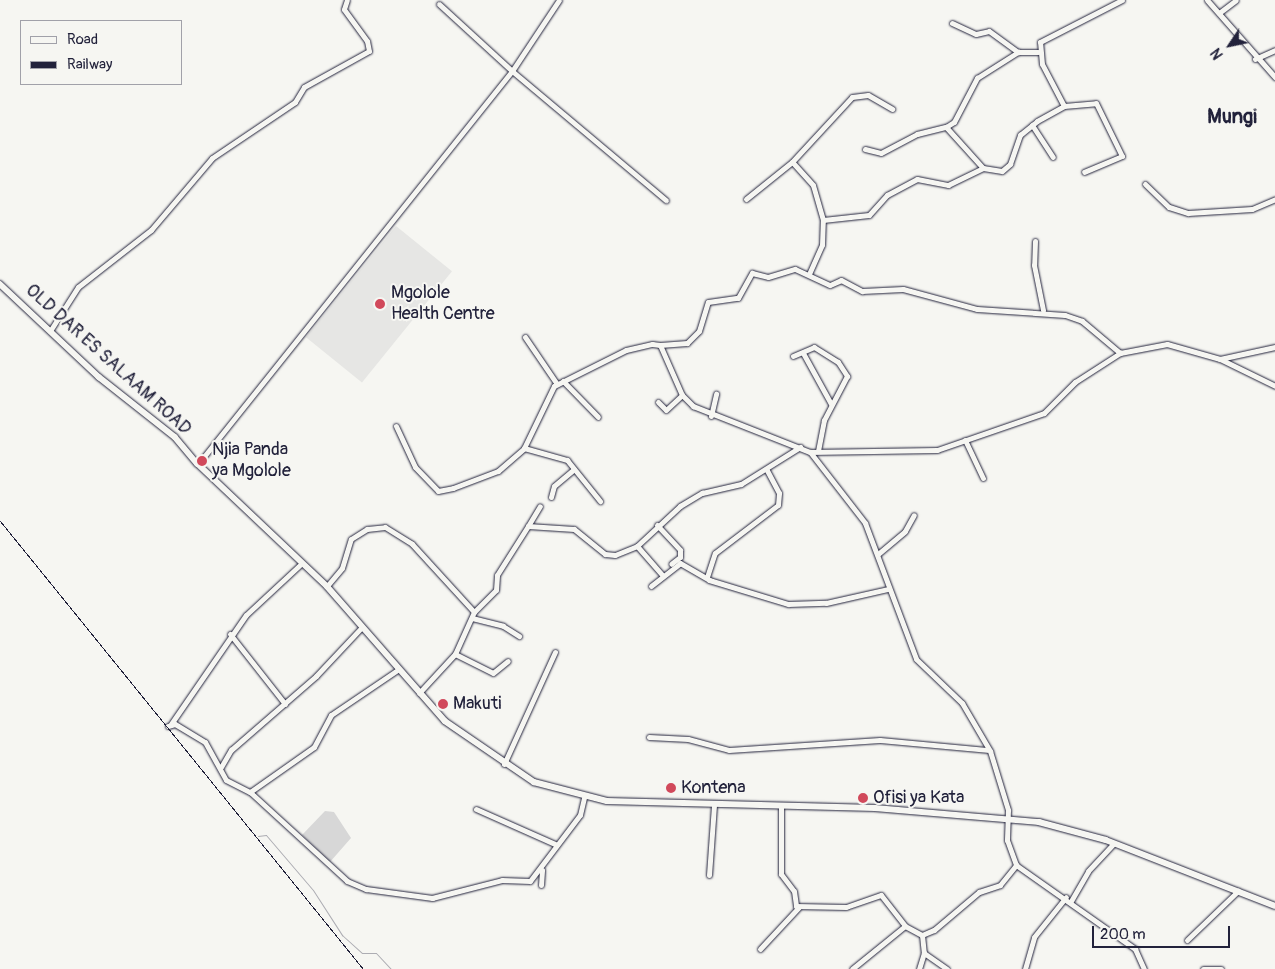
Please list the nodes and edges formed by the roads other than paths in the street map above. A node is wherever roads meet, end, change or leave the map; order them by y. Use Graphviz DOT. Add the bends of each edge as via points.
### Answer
graph roads {
  1 [pos="348,0"];
  2 [pos="559,0"];
  3 [pos="1122,0"];
  4 [pos="1207,0"];
  5 [pos="1236,0"];
  6 [pos="439,4"];
  7 [pos="1219,13"];
  8 [pos="952,23"];
  9 [pos="1275,50"];
  10 [pos="1018,52"];
  11 [pos="1038,52"];
  12 [pos="1255,59"];
  13 [pos="512,72"];
  14 [pos="1275,77"];
  15 [pos="1064,106"];
  16 [pos="892,109"];
  17 [pos="1032,125"];
  18 [pos="946,127"];
  19 [pos="865,149"];
  20 [pos="1053,157"];
  21 [pos="792,162"];
  22 [pos="983,168"];
  23 [pos="1084,172"];
  24 [pos="1145,184"];
  25 [pos="746,199"];
  26 [pos="1275,199"];
  27 [pos="666,200"];
  28 [pos="823,220"];
  29 [pos="1034,241"];
  30 [pos="809,274"];
  31 [pos="0,284"];
  32 [pos="1043,310"];
  33 [pos="50,330"];
  34 [pos="525,337"];
  35 [pos="660,345"];
  36 [pos="1275,347"];
  37 [pos="803,352"];
  38 [pos="1120,353"];
  39 [pos="793,356"];
  40 [pos="1220,359"];
  41 [pos="560,383"];
  42 [pos="1275,386"];
  43 [pos="716,394"];
  44 [pos="682,395"];
  45 [pos="658,402"];
  46 [pos="831,404"];
  47 [pos="711,416"];
  48 [pos="598,418"];
  49 [pos="396,426"];
  50 [pos="965,440"];
  51 [pos="524,448"];
  52 [pos="800,448"];
  53 [pos="818,450"];
  54 [pos="810,452"];
  55 [pos="198,464"];
  56 [pos="574,470"];
  57 [pos="767,470"];
  58 [pos="983,478"];
  59 [pos="551,497"];
  60 [pos="600,501"];
  61 [pos="540,506"];
  62 [pos="914,515"];
  63 [pos="657,525"];
  64 [pos="528,526"];
  65 [pos="637,546"];
  66 [pos="878,554"];
  67 [pos="302,563"];
  68 [pos="671,564"];
  69 [pos="662,576"];
  70 [pos="706,578"];
  71 [pos="327,586"];
  72 [pos="651,586"];
  73 [pos="888,589"];
  74 [pos="474,612"];
  75 [pos="472,618"];
  76 [pos="362,627"];
  77 [pos="230,634"];
  78 [pos="519,636"];
  79 [pos="555,652"];
  80 [pos="455,654"];
  81 [pos="508,661"];
  82 [pos="399,669"];
  83 [pos="419,694"];
  84 [pos="285,704"];
  85 [pos="649,737"];
  86 [pos="988,750"];
  87 [pos="504,764"];
  88 [pos="221,767"];
  89 [pos="250,792"];
  90 [pos="584,797"];
  91 [pos="714,805"];
  92 [pos="781,805"];
  93 [pos="476,809"];
  94 [pos="1008,817"];
  95 [pos="1114,843"];
  96 [pos="555,844"];
  97 [pos="1016,865"];
  98 [pos="542,870"];
  99 [pos="709,874"];
  100 [pos="541,885"];
  101 [pos="1238,891"];
  102 [pos="1066,897"];
  103 [pos="1071,901"];
  104 [pos="1275,906"];
  105 [pos="799,907"];
  106 [pos="905,926"];
  107 [pos="922,935"];
  108 [pos="1187,940"];
  109 [pos="760,949"];
  110 [pos="924,953"];
  111 [pos="852,969"];
  112 [pos="919,969"];
  113 [pos="947,969"];
  114 [pos="1025,969"];
  115 [pos="1144,969"];
  116 [pos="1203,969"];
  117 [pos="1221,969"];
  1 -- 33 [label="street" via="344,9 369,51 304,87 295,102 212,158 151,230 78,286"];
  2 -- 13 [label="street"];
  3 -- 11 [label="street" via="1087,22 1044,39"];
  4 -- 7 [label="street"];
  5 -- 7 [label="street"];
  6 -- 13 [label="street"];
  7 -- 12 [label="street"];
  8 -- 10 [label="street" via="976,34 989,31"];
  9 -- 12 [label="street"];
  10 -- 11 [label="street"];
  10 -- 18 [label="street" via="977,78 954,122"];
  11 -- 15 [label="street"];
  12 -- 14 [label="street"];
  13 -- 27 [label="street"];
  13 -- 55 [label="street"];
  15 -- 17 [label="street"];
  15 -- 23 [label="street" via="1096,104 1122,154"];
  16 -- 21 [label="street" via="868,95 852,97"];
  17 -- 20 [label="street"];
  17 -- 22 [label="street" via="1020,135 1006,169"];
  18 -- 19 [label="street" via="917,134 881,153"];
  18 -- 22 [label="street"];
  21 -- 25 [label="street"];
  21 -- 28 [label="street" via="814,185"];
  22 -- 28 [label="street" via="948,185 917,179 887,195 869,215"];
  24 -- 26 [label="street" via="1169,207 1188,213 1252,209"];
  28 -- 30 [label="street" via="822,245"];
  29 -- 32 [label="street" via="1034,264"];
  30 -- 32 [label="street" via="830,285 841,280 862,290 910,290 977,309"];
  30 -- 35 [label="street" via="795,269 768,276 752,273 738,298 708,302 699,331 687,343"];
  31 -- 33 [label="street, OLD DAR ES SALAAM ROAD"];
  32 -- 38 [label="street" via="1082,321"];
  33 -- 55 [label="street, OLD DAR ES SALAAM ROAD" via="99,377 175,437"];
  34 -- 41 [label="street"];
  35 -- 41 [label="street" via="626,350"];
  35 -- 44 [label="street"];
  36 -- 40 [label="street"];
  37 -- 39 [label="street"];
  37 -- 46 [label="street"];
  37 -- 46 [label="street" via="814,347 842,367 847,379"];
  38 -- 40 [label="street" via="1167,344"];
  38 -- 50 [label="street" via="1075,382 1044,413"];
  40 -- 42 [label="street"];
  41 -- 48 [label="street"];
  41 -- 51 [label="street"];
  43 -- 47 [label="street"];
  44 -- 45 [label="street" via="666,410"];
  44 -- 47 [label="street"];
  46 -- 53 [label="street"];
  47 -- 52 [label="street"];
  49 -- 51 [label="street" via="413,465 440,492 498,471"];
  50 -- 53 [label="street" via="937,450 830,454 828,448"];
  50 -- 58 [label="street"];
  51 -- 56 [label="street" via="560,457"];
  52 -- 54 [label="street"];
  52 -- 57 [label="street"];
  53 -- 54 [label="street"];
  54 -- 66 [label="street" via="859,513"];
  55 -- 67 [label="street, OLD DAR ES SALAAM ROAD"];
  56 -- 59 [label="street" via="554,486"];
  56 -- 60 [label="street"];
  57 -- 63 [label="street" via="741,484 702,493"];
  57 -- 70 [label="street" via="779,493 778,505 715,554"];
  61 -- 64 [label="street"];
  62 -- 66 [label="street" via="905,531"];
  63 -- 65 [label="street"];
  63 -- 68 [label="street" via="680,550 680,558"];
  64 -- 65 [label="street" via="574,529 605,554"];
  64 -- 74 [label="street" via="497,575 496,590"];
  65 -- 69 [label="street"];
  66 -- 73 [label="street"];
  67 -- 71 [label="street, OLD DAR ES SALAAM ROAD"];
  67 -- 77 [label="street"];
  69 -- 70 [label="street" via="680,563"];
  69 -- 72 [label="street"];
  70 -- 73 [label="street" via="788,604 826,603"];
  71 -- 74 [label="street" via="342,568 351,539 367,529 385,527 412,544"];
  71 -- 76 [label="street, OLD DAR ES SALAAM ROAD"];
  73 -- 86 [label="street" via="921,666 962,703"];
  74 -- 75 [label="street"];
  75 -- 78 [label="street" via="503,626"];
  75 -- 80 [label="street"];
  76 -- 82 [label="street, OLD DAR ES SALAAM ROAD"];
  76 -- 84 [label="street"];
  77 -- 84 [label="street"];
  77 -- 88 [label="street" via="169,725 205,742"];
  79 -- 87 [label="street"];
  80 -- 81 [label="street" via="492,673"];
  80 -- 83 [label="street"];
  82 -- 83 [label="street, OLD DAR ES SALAAM ROAD"];
  82 -- 89 [label="street" via="331,715 314,747"];
  83 -- 87 [label="street, OLD DAR ES SALAAM ROAD" via="454,730"];
  84 -- 88 [label="street" via="231,750"];
  85 -- 86 [label="street" via="688,739 729,750 880,740"];
  86 -- 94 [label="street"];
  87 -- 90 [label="street, OLD DAR ES SALAAM ROAD" via="534,782"];
  88 -- 89 [label="street" via="226,780"];
  89 -- 98 [label="street" via="356,887 432,898 502,880 530,881"];
  90 -- 91 [label="street, OLD DAR ES SALAAM ROAD"];
  90 -- 96 [label="street" via="580,815"];
  91 -- 92 [label="street, OLD DAR ES SALAAM ROAD"];
  91 -- 99 [label="street"];
  92 -- 94 [label="street, OLD DAR ES SALAAM ROAD"];
  92 -- 105 [label="street" via="781,874 792,887"];
  93 -- 96 [label="street"];
  94 -- 95 [label="street, OLD DAR ES SALAAM ROAD"];
  94 -- 97 [label="street" via="1007,840"];
  95 -- 101 [label="street, OLD DAR ES SALAAM ROAD"];
  95 -- 103 [label="street" via="1088,871"];
  96 -- 98 [label="street"];
  97 -- 102 [label="street"];
  97 -- 107 [label="street" via="1000,885 979,892 934,930"];
  98 -- 100 [label="street"];
  101 -- 104 [label="street, OLD DAR ES SALAAM ROAD"];
  101 -- 108 [label="street"];
  102 -- 103 [label="street"];
  102 -- 114 [label="street" via="1034,937"];
  103 -- 115 [label="street" via="1135,949"];
  105 -- 106 [label="street" via="846,907 881,895"];
  105 -- 109 [label="street"];
  106 -- 107 [label="street"];
  106 -- 111 [label="street"];
  107 -- 110 [label="street"];
  110 -- 112 [label="street"];
  110 -- 113 [label="street"];
  116 -- 117 [label="street"];
}
